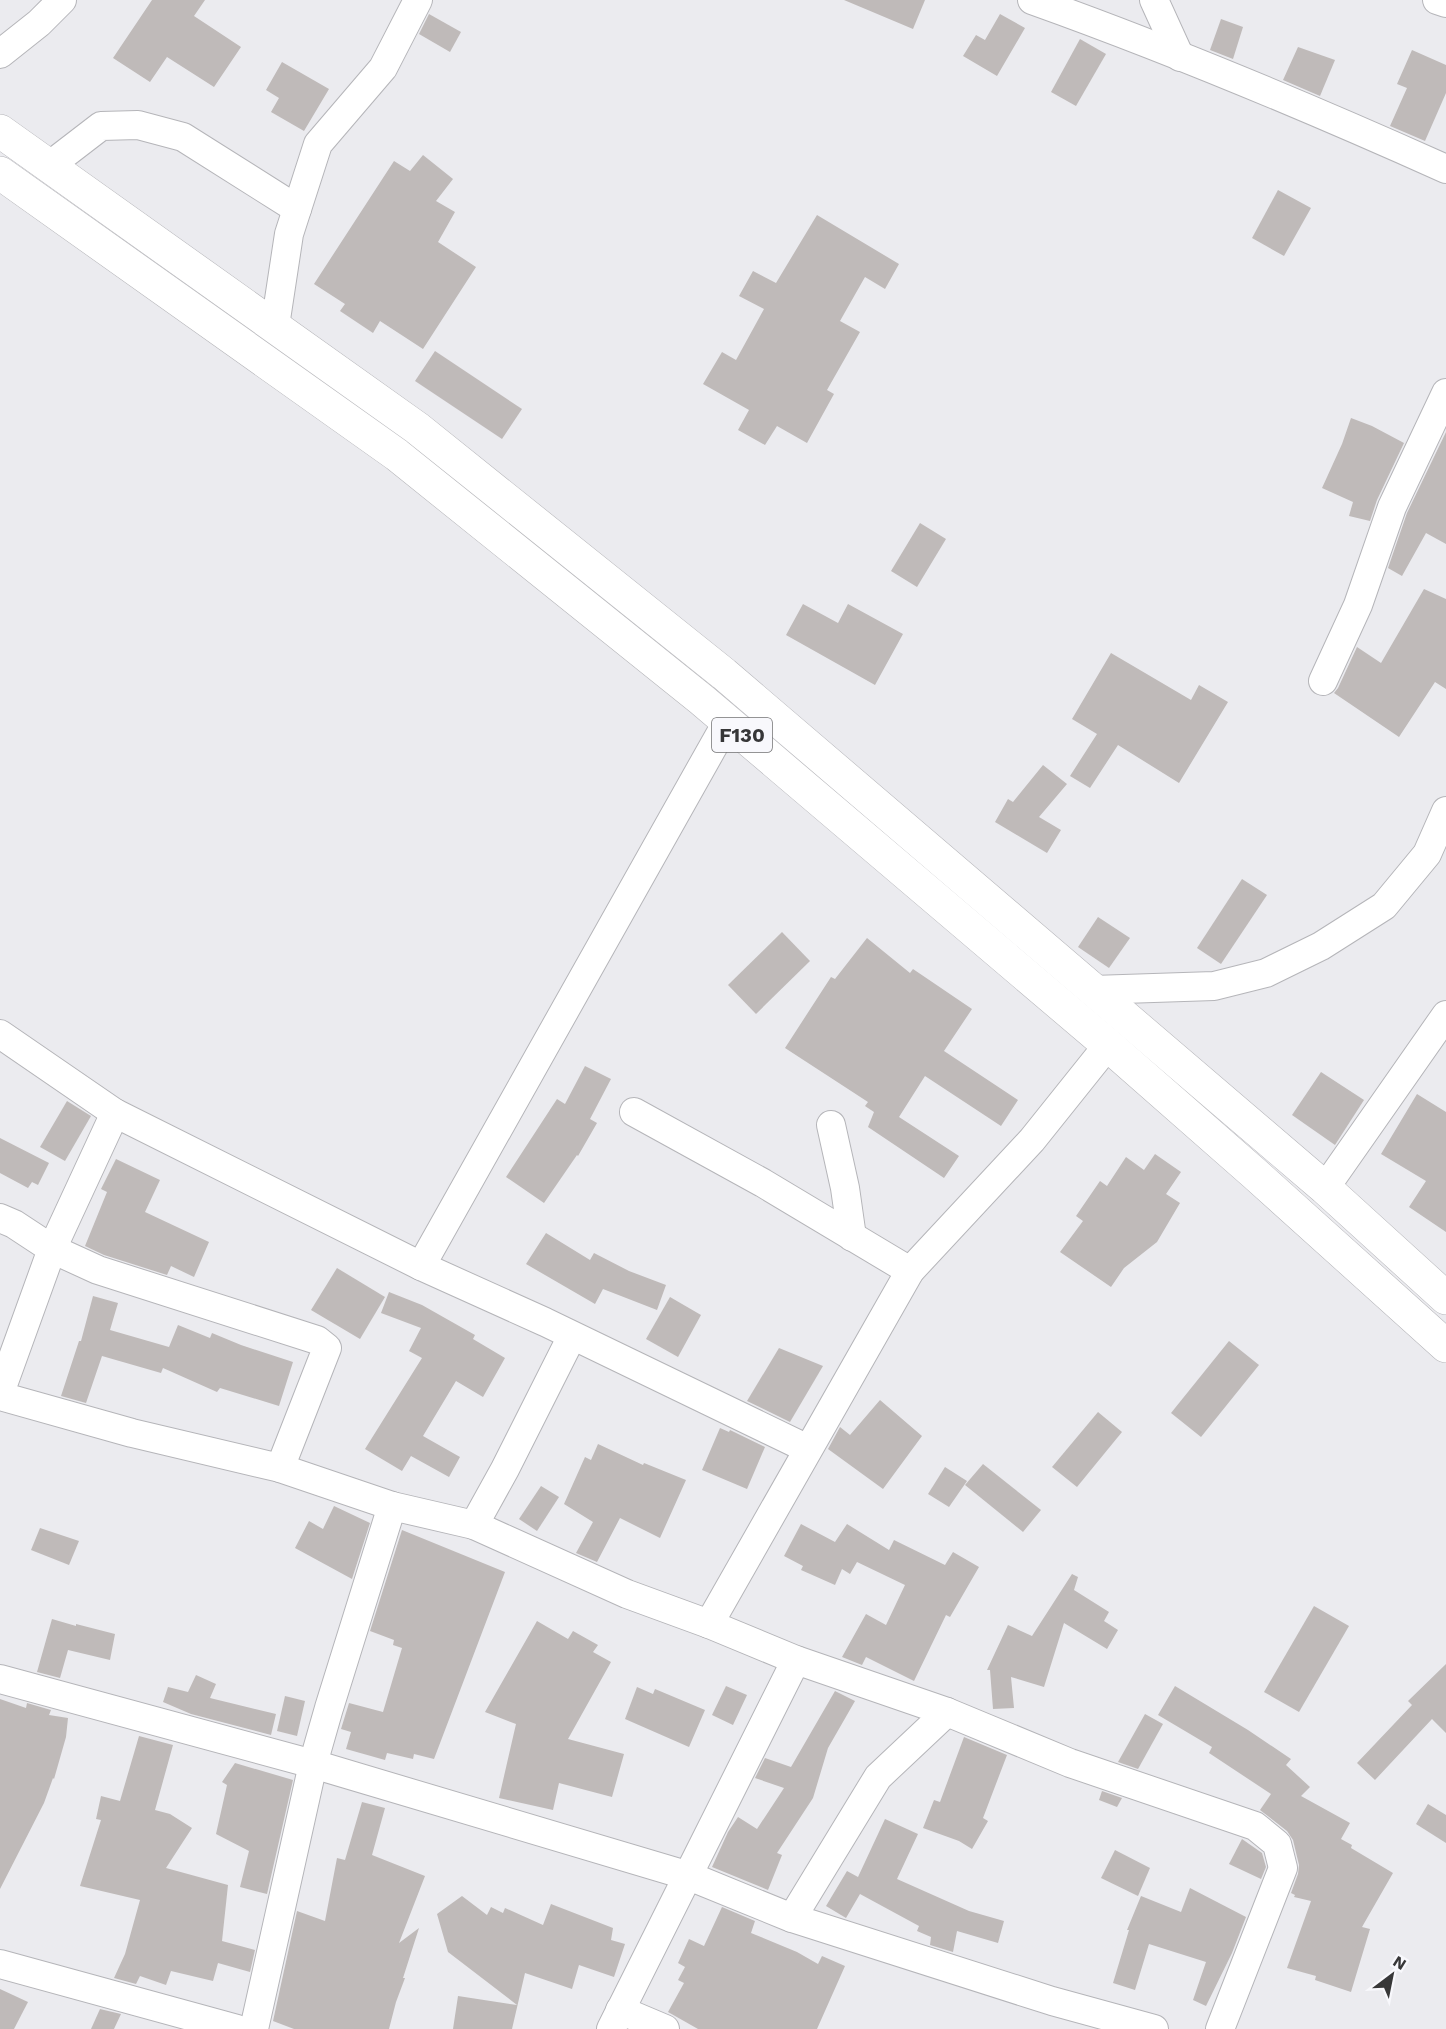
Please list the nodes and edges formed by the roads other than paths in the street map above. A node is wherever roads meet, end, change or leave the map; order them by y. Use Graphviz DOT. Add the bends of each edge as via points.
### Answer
graph roads {
  1 [pos="62,0"];
  2 [pos="418,0"];
  3 [pos="1032,0"];
  4 [pos="1154,0"];
  5 [pos="1437,0"];
  6 [pos="1446,3"];
  7 [pos="1074,6"];
  8 [pos="0,54"];
  9 [pos="1180,57"];
  10 [pos="0,131"];
  11 [pos="49,166"];
  12 [pos="1446,169"];
  13 [pos="0,173"];
  14 [pos="297,209"];
  15 [pos="274,326"];
  16 [pos="1446,393"];
  17 [pos="1323,681"];
  18 [pos="727,722"];
  19 [pos="869,798"];
  20 [pos="831,811"];
  21 [pos="1446,811"];
  22 [pos="1094,990"];
  23 [pos="1446,1015"];
  24 [pos="0,1034"];
  25 [pos="1108,1045"];
  26 [pos="634,1112"];
  27 [pos="115,1113"];
  28 [pos="831,1125"];
  29 [pos="1325,1188"];
  30 [pos="0,1218"];
  31 [pos="852,1236"];
  32 [pos="52,1249"];
  33 [pos="421,1266"];
  34 [pos="910,1271"];
  35 [pos="1446,1298"];
  36 [pos="572,1336"];
  37 [pos="1446,1346"];
  38 [pos="0,1394"];
  39 [pos="808,1449"];
  40 [pos="280,1468"];
  41 [pos="392,1506"];
  42 [pos="474,1525"];
  43 [pos="708,1624"];
  44 [pos="796,1660"];
  45 [pos="0,1679"];
  46 [pos="947,1712"];
  47 [pos="313,1764"];
  48 [pos="689,1876"];
  49 [pos="792,1918"];
  50 [pos="0,1964"];
  51 [pos="616,2019"];
  52 [pos="237,2029"];
  53 [pos="254,2029"];
  54 [pos="665,2029"];
  55 [pos="1154,2029"];
  56 [pos="1220,2029"];
  1 -- 8 [label="street"];
  2 -- 14 [label="street" via="383,68 318,144"];
  3 -- 7 [label="street"];
  4 -- 9 [label="street"];
  5 -- 6 [label="street"];
  7 -- 9 [label="street"];
  9 -- 12 [label="street"];
  10 -- 11 [label="main road, F130"];
  11 -- 14 [label="street" via="101,126 138,125 183,137"];
  11 -- 15 [label="main road, F130"];
  13 -- 18 [label="main road, F130" via="397,455"];
  14 -- 15 [label="street" via="289,234"];
  15 -- 19 [label="main road, F130" via="417,428 724,674"];
  16 -- 17 [label="street" via="1392,507 1358,605"];
  18 -- 20 [label="main road, F130"];
  18 -- 33 [label="street"];
  19 -- 20 [label="main road"];
  19 -- 22 [label="main road, F130"];
  20 -- 25 [label="main road, F130"];
  21 -- 22 [label="street" via="1427,854 1384,906 1321,946 1266,973 1214,986"];
  22 -- 29 [label="main road, F130"];
  23 -- 29 [label="street"];
  24 -- 27 [label="street"];
  25 -- 34 [label="street" via="1032,1140"];
  25 -- 37 [label="main road, F130"];
  26 -- 31 [label="street"];
  27 -- 32 [label="street"];
  27 -- 33 [label="street"];
  28 -- 31 [label="street"];
  29 -- 35 [label="main road, F130"];
  30 -- 32 [label="street"];
  31 -- 34 [label="street"];
  32 -- 38 [label="street"];
  32 -- 40 [label="street" via="98,1270 317,1340 327,1348"];
  33 -- 36 [label="street"];
  34 -- 39 [label="street"];
  36 -- 39 [label="street"];
  36 -- 42 [label="street"];
  38 -- 40 [label="street" via="132,1432"];
  39 -- 43 [label="street"];
  40 -- 41 [label="street"];
  41 -- 42 [label="street"];
  41 -- 47 [label="street"];
  42 -- 43 [label="street" via="627,1594"];
  43 -- 44 [label="street"];
  44 -- 46 [label="street"];
  44 -- 48 [label="street"];
  45 -- 47 [label="street"];
  46 -- 49 [label="street" via="878,1777"];
  46 -- 56 [label="street" via="1070,1763 1255,1826 1277,1844 1283,1868"];
  47 -- 48 [label="street"];
  47 -- 53 [label="street"];
  48 -- 49 [label="street"];
  48 -- 51 [label="street"];
  49 -- 55 [label="street" via="1052,2001"];
  50 -- 52 [label="street"];
  51 -- 54 [label="street"];
}
